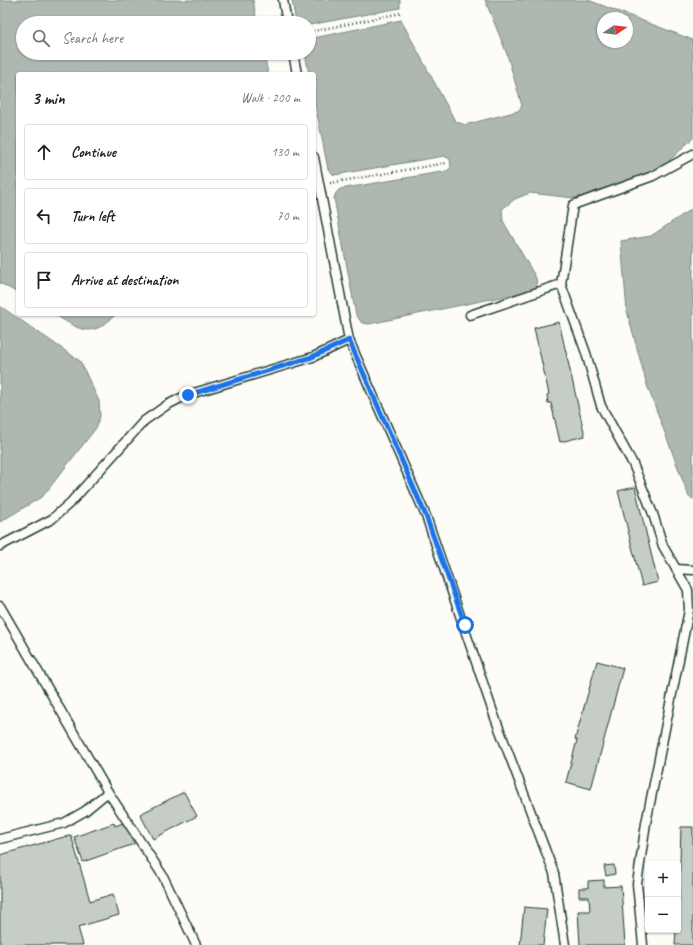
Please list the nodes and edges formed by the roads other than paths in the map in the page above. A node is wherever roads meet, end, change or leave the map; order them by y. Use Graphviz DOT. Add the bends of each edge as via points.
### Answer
graph roads {
  1 [pos="283,0"];
  2 [pos="286,16"];
  3 [pos="294,60"];
  4 [pos="297,72"];
  5 [pos="693,154"];
  6 [pos="316,166"];
  7 [pos="561,284"];
  8 [pos="470,315"];
  9 [pos="349,340"];
  10 [pos="0,546"];
  11 [pos="676,568"];
  12 [pos="693,570"];
  13 [pos="0,606"];
  14 [pos="108,792"];
  15 [pos="0,839"];
  16 [pos="196,945"];
  17 [pos="565,945"];
  18 [pos="643,945"];
  1 -- 2 [label="lane"];
  3 -- 4 [label="lane"];
  5 -- 7 [label="lane" via="653,176 573,205"];
  6 -- 9 [label="lane"];
  7 -- 8 [label="lane"];
  7 -- 11 [label="lane" via="586,353 601,406 633,464 663,546"];
  9 -- 10 [label="lane" via="312,357 188,395 167,406 144,421 71,502 52,519"];
  9 -- 17 [label="lane" via="426,516 494,715 554,873"];
  11 -- 12 [label="lane"];
  11 -- 18 [label="lane" via="688,590 689,610 646,822 637,884"];
  13 -- 14 [label="lane"];
  14 -- 15 [label="lane" via="86,811 64,823"];
  14 -- 16 [label="lane" via="163,876"];
}
